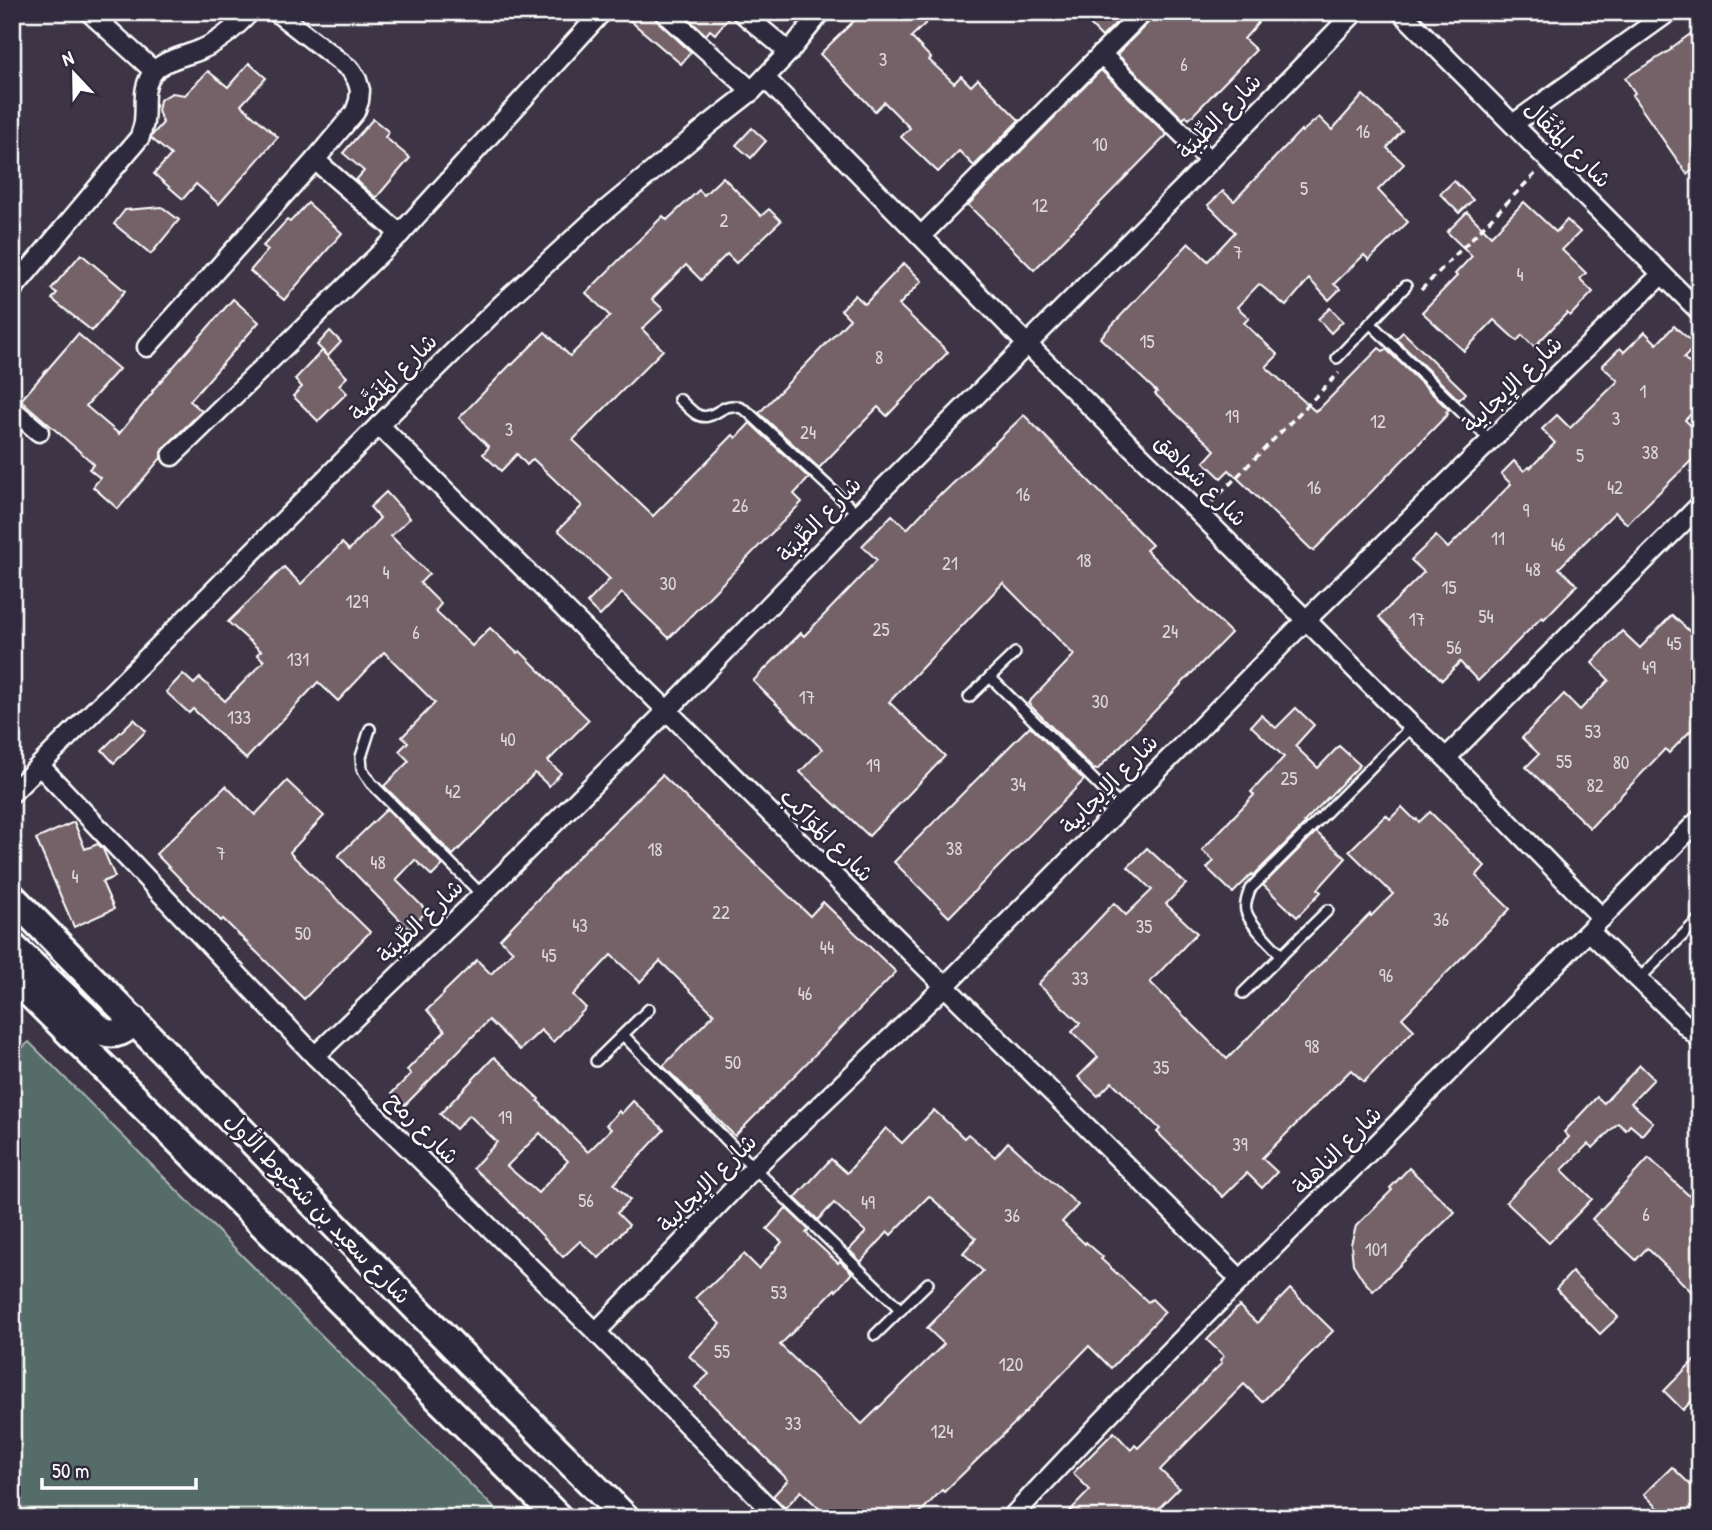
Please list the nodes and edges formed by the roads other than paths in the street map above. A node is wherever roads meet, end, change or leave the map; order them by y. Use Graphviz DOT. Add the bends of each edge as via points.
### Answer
graph roads {
  1 [pos="89,12"];
  2 [pos="250,12"];
  3 [pos="276,12"];
  4 [pos="602,12"];
  5 [pos="664,12"];
  6 [pos="741,12"];
  7 [pos="821,12"];
  8 [pos="1143,12"];
  9 [pos="1355,12"];
  10 [pos="1401,12"];
  11 [pos="1669,12"];
  12 [pos="789,52"];
  13 [pos="1101,54"];
  14 [pos="155,71"];
  15 [pos="765,78"];
  16 [pos="752,91"];
  17 [pos="1513,124"];
  18 [pos="315,160"];
  19 [pos="1210,161"];
  20 [pos="400,234"];
  21 [pos="921,236"];
  22 [pos="1662,274"];
  23 [pos="1406,286"];
  24 [pos="12,290"];
  25 [pos="1700,312"];
  26 [pos="1370,323"];
  27 [pos="1027,344"];
  28 [pos="147,347"];
  29 [pos="1337,358"];
  30 [pos="679,399"];
  31 [pos="12,409"];
  32 [pos="379,425"];
  33 [pos="39,432"];
  34 [pos="1490,440"];
  35 [pos="172,456"];
  36 [pos="1700,505"];
  37 [pos="858,514"];
  38 [pos="1306,620"];
  39 [pos="1015,653"];
  40 [pos="990,677"];
  41 [pos="969,697"];
  42 [pos="667,710"];
  43 [pos="1412,726"];
  44 [pos="370,729"];
  45 [pos="1446,758"];
  46 [pos="40,766"];
  47 [pos="12,793"];
  48 [pos="1121,807"];
  49 [pos="1700,819"];
  50 [pos="482,895"];
  51 [pos="12,897"];
  52 [pos="1328,911"];
  53 [pos="1602,918"];
  54 [pos="1700,918"];
  55 [pos="1590,932"];
  56 [pos="12,946"];
  57 [pos="1281,955"];
  58 [pos="12,975"];
  59 [pos="1639,979"];
  60 [pos="945,986"];
  61 [pos="1242,993"];
  62 [pos="649,1009"];
  63 [pos="133,1019"];
  64 [pos="623,1035"];
  65 [pos="1700,1039"];
  66 [pos="315,1056"];
  67 [pos="596,1061"];
  68 [pos="754,1168"];
  69 [pos="1241,1280"];
  70 [pos="928,1283"];
  71 [pos="901,1310"];
  72 [pos="596,1332"];
  73 [pos="875,1335"];
  74 [pos="559,1518"];
  75 [pos="626,1518"];
  76 [pos="779,1518"];
  77 [pos="1011,1518"];
  1 -- 14 [label="street"];
  2 -- 14 [label="street" via="222,38"];
  3 -- 18 [label="street" via="351,70 360,90 355,111"];
  4 -- 20 [label="street"];
  5 -- 16 [label="street"];
  6 -- 12 [label="street"];
  7 -- 12 [label="street, شارع المَنَصَّة"];
  8 -- 13 [label="street"];
  9 -- 19 [label="street, شارع الطِّيبَة"];
  10 -- 17 [label="street, شارع المِثْقَال"];
  11 -- 17 [label="street"];
  12 -- 15 [label="street, شارع المَنَصَّة"];
  13 -- 19 [label="street"];
  13 -- 21 [label="street"];
  14 -- 24 [label="street" via="145,92 140,137"];
  15 -- 16 [label="street, شارع المَنَصَّة"];
  15 -- 21 [label="street, شارع شواهق"];
  16 -- 32 [label="street, شارع المَنَصَّة" via="596,218"];
  17 -- 22 [label="street, شارع المِثْقَال"];
  18 -- 20 [label="street"];
  18 -- 28 [label="street"];
  19 -- 27 [label="street, شارع الطِّيبَة"];
  20 -- 35 [label="street"];
  21 -- 27 [label="street, شارع شواهق"];
  22 -- 25 [label="street, شارع المِثْقَال"];
  22 -- 34 [label="street, شارع الإيجابية"];
  23 -- 26 [label="lane"];
  26 -- 29 [label="lane"];
  26 -- 34 [label="lane"];
  27 -- 37 [label="street, شارع الطِّيبَة"];
  27 -- 38 [label="street, شارع شواهق"];
  30 -- 37 [label="lane" via="703,417 730,406 748,412"];
  31 -- 33 [label="street"];
  32 -- 42 [label="street, شارع المَوَاكِب"];
  32 -- 46 [label="street, شارع المَنَصَّة"];
  34 -- 38 [label="street, شارع الإيجابية"];
  36 -- 45 [label="street"];
  37 -- 42 [label="street, شارع الطِّيبَة"];
  38 -- 43 [label="street, شارع شواهق"];
  38 -- 48 [label="street, شارع الإيجابية"];
  39 -- 40 [label="lane"];
  40 -- 41 [label="lane"];
  40 -- 48 [label="lane"];
  42 -- 50 [label="street, شارع الطِّيبَة"];
  42 -- 60 [label="street, شارع المَوَاكِب"];
  43 -- 45 [label="street, شارع شواهق"];
  43 -- 57 [label="lane" via="1250,889 1247,911"];
  44 -- 50 [label="lane" via="361,757 371,783"];
  45 -- 53 [label="street, شارع شواهق"];
  46 -- 47 [label="street, شارع المَنَصَّة"];
  46 -- 66 [label="street, شارع رمح"];
  48 -- 60 [label="street, شارع الإيجابية"];
  49 -- 53 [label="street, شارع الناهلة"];
  50 -- 66 [label="street, شارع الطِّيبَة"];
  51 -- 63 [label="main road, شارع سعيد بن شخبوط الأول"];
  52 -- 57 [label="lane"];
  53 -- 55 [label="street, شارع الناهلة"];
  54 -- 59 [label="lane"];
  55 -- 59 [label="street"];
  55 -- 69 [label="street, شارع الناهلة"];
  56 -- 63 [label="main road" via="103,1032 124,1031"];
  57 -- 61 [label="lane"];
  58 -- 74 [label="main road, شارع سعيد بن شخبوط الأول"];
  59 -- 65 [label="street"];
  60 -- 68 [label="street, شارع الإيجابية"];
  60 -- 69 [label="street, شارع المَوَاكِب"];
  62 -- 64 [label="lane"];
  63 -- 75 [label="main road, شارع سعيد بن شخبوط الأول"];
  64 -- 67 [label="lane"];
  64 -- 68 [label="lane"];
  66 -- 72 [label="street, شارع رمح"];
  68 -- 71 [label="lane"];
  68 -- 72 [label="street, شارع الإيجابية"];
  69 -- 77 [label="street, شارع الناهلة"];
  70 -- 71 [label="lane"];
  71 -- 73 [label="lane"];
  72 -- 76 [label="street, شارع رمح"];
}
